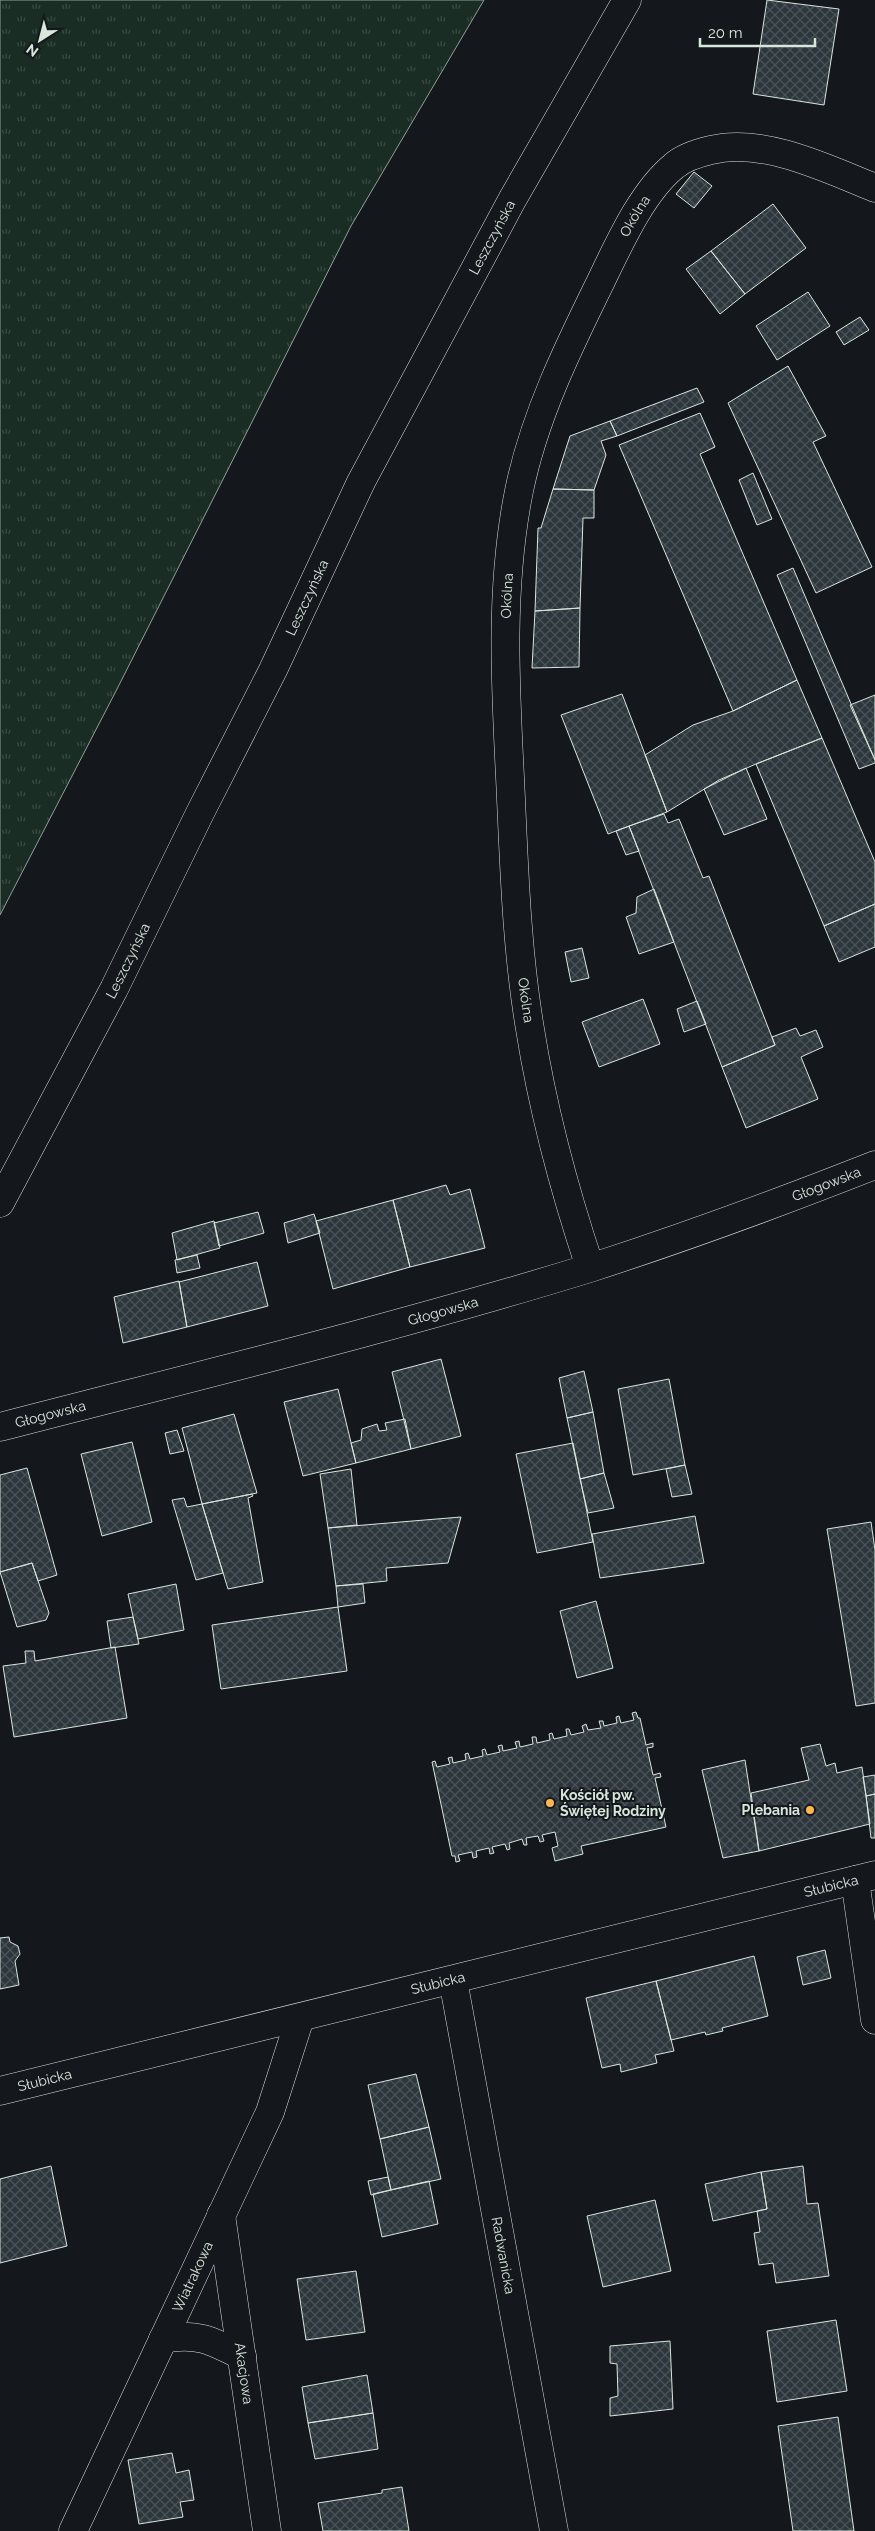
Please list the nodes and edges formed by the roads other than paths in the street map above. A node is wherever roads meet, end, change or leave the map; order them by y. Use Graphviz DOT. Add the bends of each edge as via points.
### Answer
graph roads {
  1 [pos="627,0"];
  2 [pos="875,188"];
  3 [pos="875,1164"];
  4 [pos="0,1203"];
  5 [pos="590,1267"];
  6 [pos="0,1428"];
  7 [pos="865,1877"];
  8 [pos="453,1980"];
  9 [pos="300,2018"];
  10 [pos="875,2020"];
  11 [pos="0,2091"];
  12 [pos="221,2215"];
  13 [pos="163,2339"];
  14 [pos="242,2356"];
  15 [pos="73,2531"];
  16 [pos="267,2531"];
  17 [pos="554,2531"];
  1 -- 4 [label="street, Leszczyńska" via="512,200 361,482 273,670 114,990"];
  2 -- 5 [label="street, Okólna" via="808,162 756,148 733,146 714,149 686,158 674,166 637,213 580,323 554,381 521,479 509,552 505,637 519,944 547,1122 568,1202"];
  3 -- 5 [label="street, Głogowska" via="685,1236"];
  5 -- 6 [label="street, Głogowska" via="406,1321"];
  7 -- 8 [label="street, Słubicka"];
  7 -- 10 [label="street"];
  8 -- 9 [label="street, Słubicka"];
  8 -- 17 [label="street, Radwanicka"];
  9 -- 11 [label="street, Słubicka"];
  9 -- 12 [label="street, Wiatrakowa" via="270,2112"];
  12 -- 13 [label="street, Wiatrakowa"];
  12 -- 14 [label="street, Akacjowa"];
  13 -- 14 [label="street" via="200,2337"];
  13 -- 15 [label="street, Wiatrakowa"];
  14 -- 16 [label="street, Akacjowa"];
}
